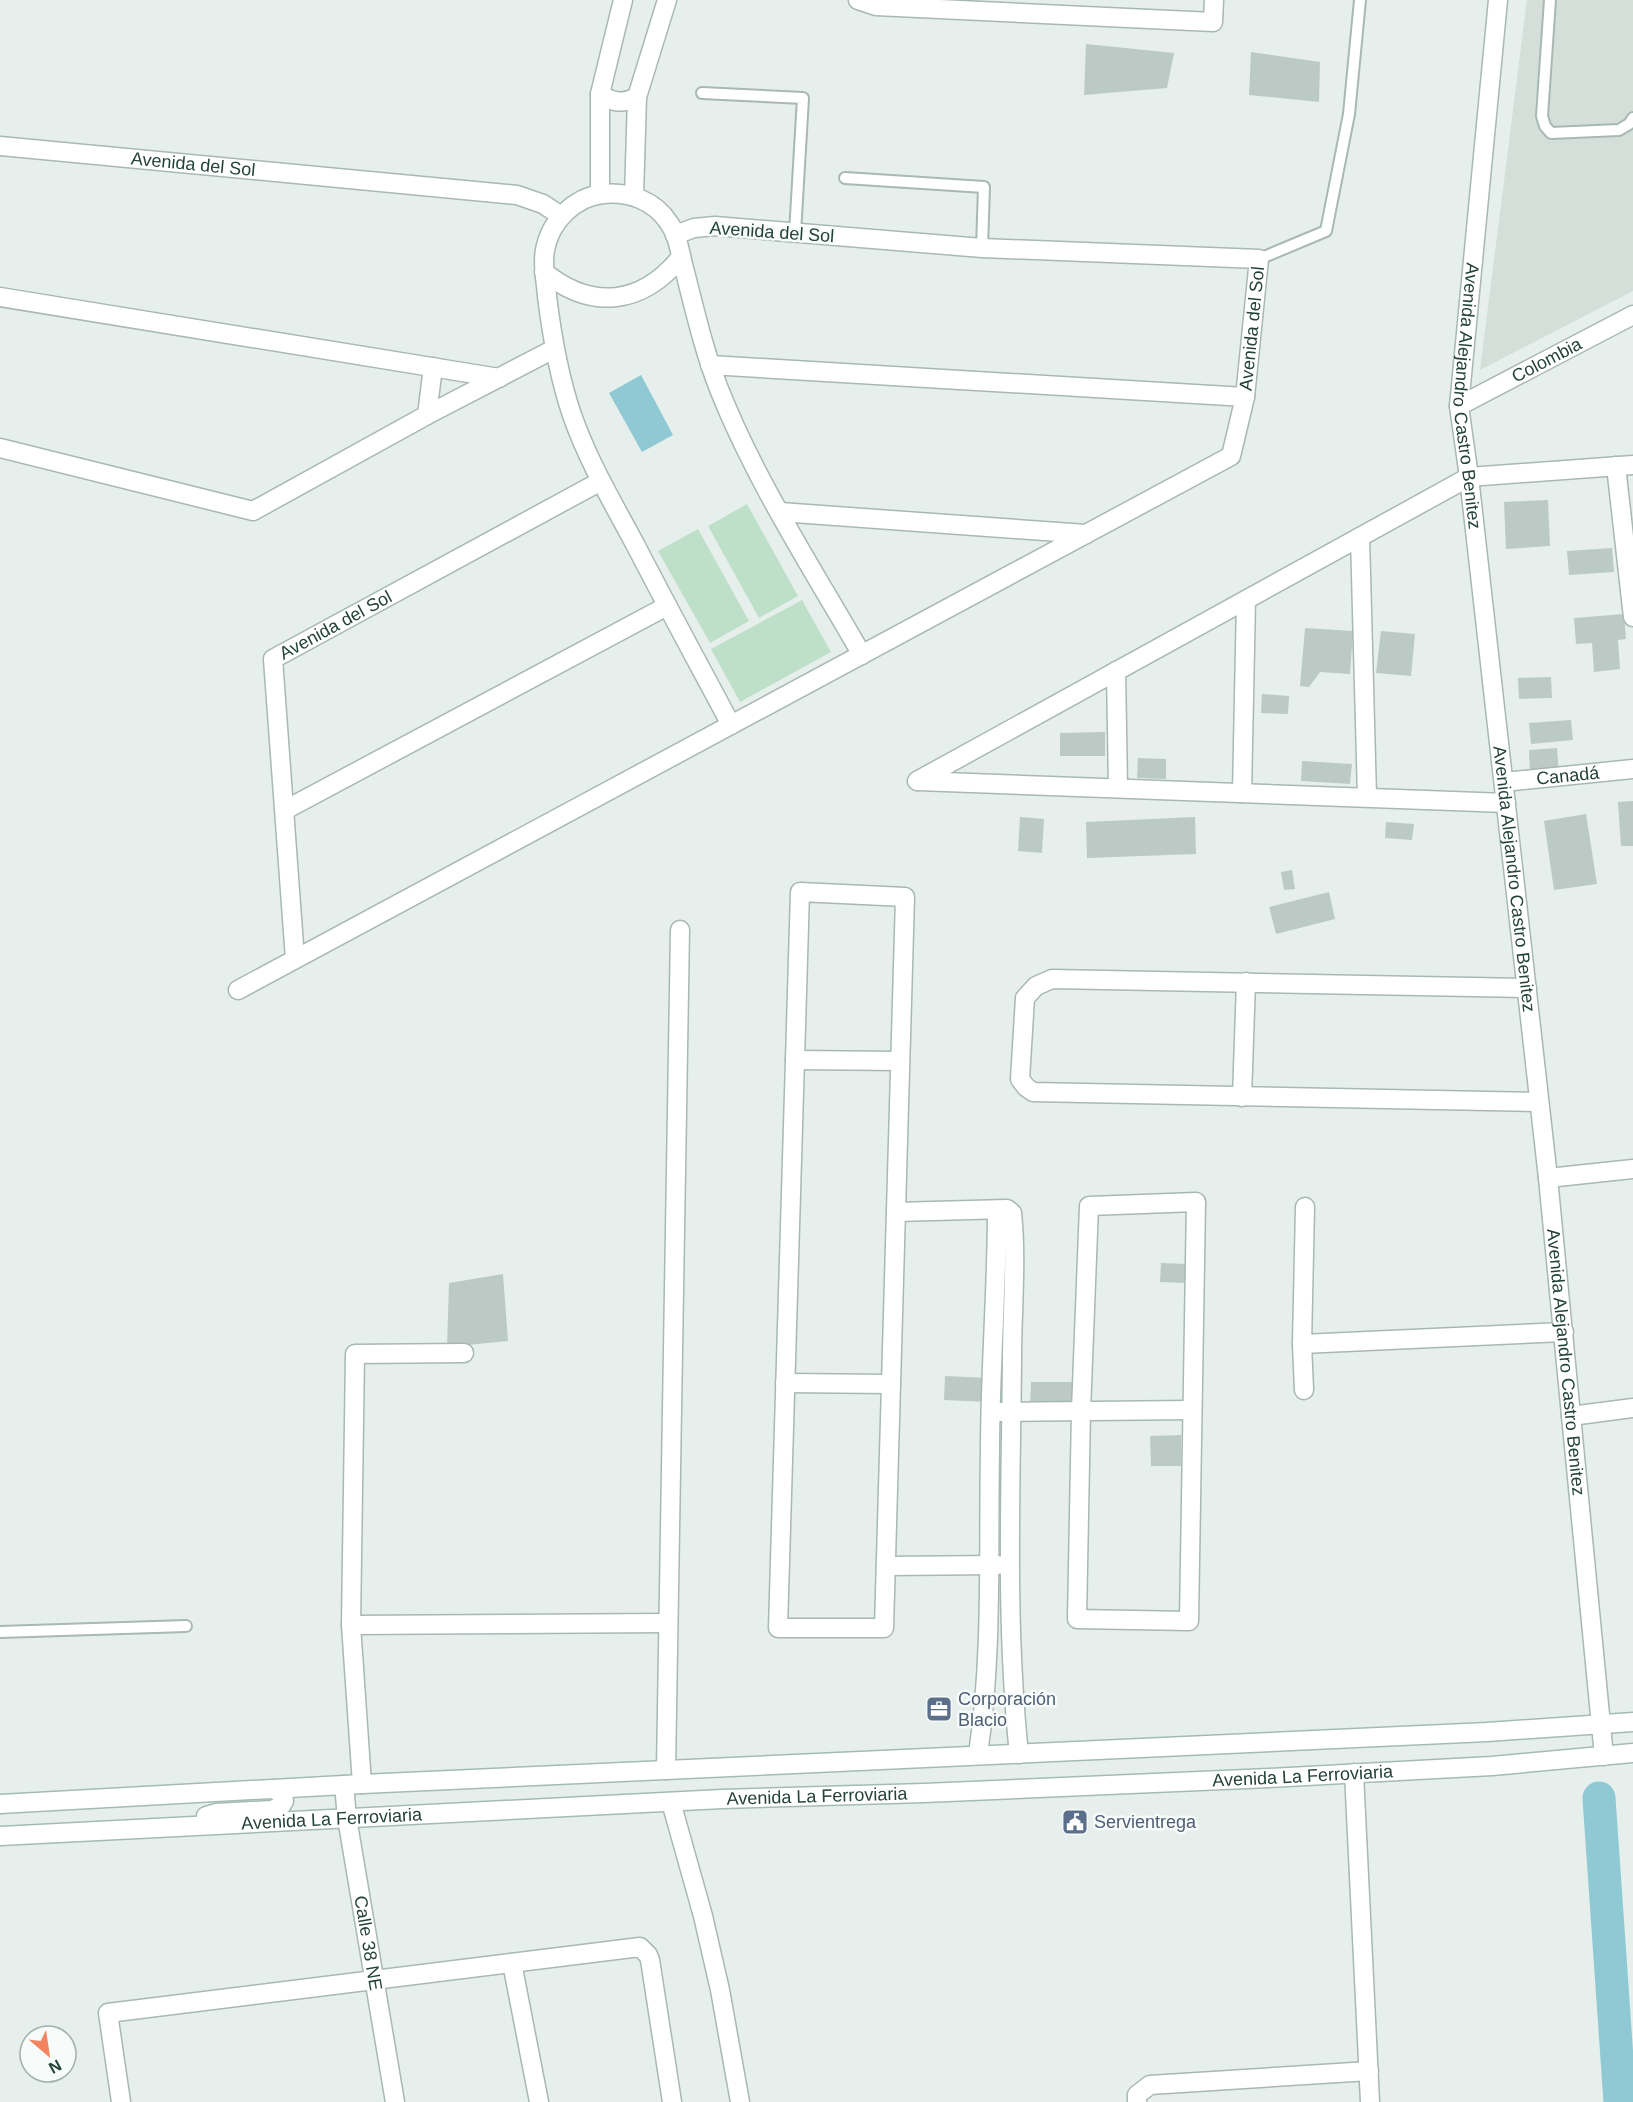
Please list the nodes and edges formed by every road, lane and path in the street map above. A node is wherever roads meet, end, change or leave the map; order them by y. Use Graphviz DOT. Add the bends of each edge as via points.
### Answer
graph roads {
  1 [pos="623,0"];
  2 [pos="667,0"];
  3 [pos="858,0"];
  4 [pos="1214,0"];
  5 [pos="1360,0"];
  6 [pos="1498,0"];
  7 [pos="1550,0"];
  8 [pos="876,3"];
  9 [pos="702,93"];
  10 [pos="600,94"];
  11 [pos="637,97"];
  12 [pos="1633,118"];
  13 [pos="0,146"];
  14 [pos="845,178"];
  15 [pos="600,194"];
  16 [pos="634,196"];
  17 [pos="561,216"];
  18 [pos="795,233"];
  19 [pos="675,235"];
  20 [pos="982,248"];
  21 [pos="681,257"];
  22 [pos="1259,259"];
  23 [pos="544,272"];
  24 [pos="0,297"];
  25 [pos="1633,315"];
  26 [pos="554,349"];
  27 [pos="710,365"];
  28 [pos="434,368"];
  29 [pos="499,378"];
  30 [pos="1245,397"];
  31 [pos="1459,406"];
  32 [pos="427,415"];
  33 [pos="0,448"];
  34 [pos="1625,465"];
  35 [pos="1469,477"];
  36 [pos="601,481"];
  37 [pos="780,512"];
  38 [pos="1086,534"];
  39 [pos="1360,537"];
  40 [pos="1246,600"];
  41 [pos="668,606"];
  42 [pos="1633,617"];
  43 [pos="862,655"];
  44 [pos="1116,671"];
  45 [pos="731,725"];
  46 [pos="1633,769"];
  47 [pos="1504,782"];
  48 [pos="1118,788"];
  49 [pos="1242,793"];
  50 [pos="1367,797"];
  51 [pos="1506,802"];
  52 [pos="285,810"];
  53 [pos="680,930"];
  54 [pos="296,959"];
  55 [pos="1246,982"];
  56 [pos="1527,988"];
  57 [pos="238,990"];
  58 [pos="795,1060"];
  59 [pos="900,1061"];
  60 [pos="1242,1096"];
  61 [pos="1539,1102"];
  62 [pos="1633,1169"];
  63 [pos="1548,1178"];
  64 [pos="1305,1207"];
  65 [pos="997,1210"];
  66 [pos="896,1212"];
  67 [pos="1564,1332"];
  68 [pos="1302,1344"];
  69 [pos="464,1353"];
  70 [pos="785,1383"];
  71 [pos="891,1384"];
  72 [pos="1304,1390"];
  73 [pos="1633,1408"];
  74 [pos="1192,1410"];
  75 [pos="1012,1412"];
  76 [pos="1081,1412"];
  77 [pos="990,1413"];
  78 [pos="1571,1416"];
  79 [pos="988,1565"];
  80 [pos="1009,1565"];
  81 [pos="886,1566"];
  82 [pos="668,1623"];
  83 [pos="351,1625"];
  84 [pos="186,1626"];
  85 [pos="0,1632"];
  86 [pos="1633,1722"];
  87 [pos="1600,1723"];
  88 [pos="1633,1753"];
  89 [pos="978,1754"];
  90 [pos="1018,1754"];
  91 [pos="1604,1756"];
  92 [pos="666,1770"];
  93 [pos="1354,1773"];
  94 [pos="353,1785"];
  95 [pos="274,1789"];
  96 [pos="671,1802"];
  97 [pos="0,1804"];
  98 [pos="347,1818"];
  99 [pos="186,1827"];
  100 [pos="0,1836"];
  101 [pos="512,1963"];
  102 [pos="375,1979"];
  103 [pos="1369,2071"];
  104 [pos="121,2102"];
  105 [pos="395,2102"];
  106 [pos="539,2102"];
  107 [pos="672,2102"];
  108 [pos="740,2102"];
  109 [pos="1137,2102"];
  110 [pos="1371,2102"];
  1 -- 10 [label="street"];
  2 -- 11 [label="street"];
  3 -- 8 [label="street"];
  4 -- 8 [label="street" via="1213,22"];
  5 -- 22 [label="lane" via="1349,114 1326,231"];
  6 -- 31 [label="street, Avenida Alejandro Castro Benitez"];
  7 -- 12 [label="lane" via="1542,116 1545,126 1551,133 1620,130"];
  9 -- 18 [label="lane" via="803,98"];
  10 -- 11 [label="street" via="618,102"];
  10 -- 15 [label="street"];
  11 -- 16 [label="street"];
  13 -- 17 [label="street, Avenida del Sol" via="517,195 543,204"];
  14 -- 20 [label="lane" via="984,187"];
  15 -- 16 [label="street"];
  15 -- 17 [label="street" via="579,202"];
  16 -- 19 [label="street" via="659,211"];
  17 -- 23 [label="street" via="550,232"];
  18 -- 19 [label="street, Avenida del Sol" via="715,226"];
  18 -- 20 [label="street, Avenida del Sol"];
  19 -- 21 [label="street"];
  20 -- 22 [label="street, Avenida del Sol"];
  21 -- 23 [label="street" via="653,284 616,297 577,293"];
  21 -- 27 [label="street"];
  22 -- 30 [label="street, Avenida del Sol"];
  23 -- 26 [label="street"];
  24 -- 28 [label="street"];
  25 -- 31 [label="street, Colombia"];
  26 -- 29 [label="street"];
  26 -- 36 [label="street" via="572,416"];
  27 -- 30 [label="street"];
  27 -- 37 [label="street" via="730,416"];
  28 -- 29 [label="street"];
  28 -- 32 [label="street"];
  29 -- 32 [label="street"];
  30 -- 38 [label="street, Avenida del Sol" via="1231,456"];
  31 -- 35 [label="street, Avenida Alejandro Castro Benitez"];
  32 -- 33 [label="street" via="253,512"];
  34 -- 35 [label="street"];
  34 -- 42 [label="street"];
  35 -- 39 [label="street"];
  35 -- 47 [label="street, Avenida Alejandro Castro Benitez"];
  36 -- 41 [label="street"];
  36 -- 52 [label="street, Avenida del Sol" via="273,659"];
  37 -- 38 [label="street"];
  37 -- 43 [label="street"];
  38 -- 43 [label="street, Avenida del Sol"];
  39 -- 40 [label="street"];
  39 -- 50 [label="street"];
  40 -- 44 [label="street"];
  40 -- 49 [label="street"];
  41 -- 45 [label="street"];
  41 -- 52 [label="street"];
  43 -- 45 [label="street, Avenida del Sol"];
  44 -- 48 [label="street"];
  44 -- 48 [label="street" via="917,781"];
  45 -- 54 [label="street, Avenida del Sol"];
  46 -- 47 [label="street, Canadá"];
  47 -- 51 [label="street, Avenida Alejandro Castro Benitez"];
  48 -- 49 [label="street"];
  49 -- 50 [label="street"];
  50 -- 51 [label="street"];
  51 -- 56 [label="street, Avenida Alejandro Castro Benitez"];
  52 -- 54 [label="street, Avenida del Sol"];
  53 -- 82 [label="street"];
  54 -- 57 [label="street, Avenida del Sol"];
  55 -- 56 [label="street"];
  55 -- 60 [label="street"];
  55 -- 60 [label="street" via="1052,979 1036,986 1025,998 1020,1079 1033,1092"];
  56 -- 61 [label="street, Avenida Alejandro Castro Benitez"];
  58 -- 59 [label="street"];
  58 -- 59 [label="street" via="800,892 905,897"];
  58 -- 70 [label="street"];
  59 -- 66 [label="street"];
  60 -- 61 [label="street"];
  61 -- 63 [label="street, Avenida Alejandro Castro Benitez"];
  62 -- 63 [label="street"];
  63 -- 67 [label="street, Avenida Alejandro Castro Benitez"];
  64 -- 68 [label="street"];
  65 -- 66 [label="street"];
  65 -- 75 [label="street" via="1007,1209 1013,1222"];
  65 -- 77 [label="street"];
  66 -- 71 [label="street"];
  67 -- 68 [label="street"];
  67 -- 78 [label="street, Avenida Alejandro Castro Benitez"];
  68 -- 72 [label="street"];
  69 -- 83 [label="street, Calle 38 NE" via="355,1354"];
  70 -- 71 [label="street"];
  70 -- 81 [label="street" via="778,1628 884,1628"];
  71 -- 81 [label="street"];
  73 -- 78 [label="street"];
  74 -- 76 [label="street"];
  74 -- 76 [label="street" via="1196,1202 1089,1206"];
  74 -- 76 [label="street" via="1189,1621 1077,1619"];
  75 -- 76 [label="street"];
  75 -- 77 [label="street"];
  75 -- 80 [label="street"];
  77 -- 79 [label="street"];
  78 -- 87 [label="street, Avenida Alejandro Castro Benitez"];
  79 -- 80 [label="street"];
  79 -- 81 [label="street"];
  79 -- 89 [label="street" via="987,1662"];
  80 -- 90 [label="street"];
  82 -- 83 [label="street"];
  82 -- 92 [label="street"];
  83 -- 94 [label="street, Calle 38 NE"];
  84 -- 85 [label="lane"];
  86 -- 87 [label="street, Avenida La Ferroviaria"];
  87 -- 90 [label="street, Avenida La Ferroviaria"];
  87 -- 91 [label="street, Avenida Alejandro Castro Benitez"];
  88 -- 91 [label="street, Avenida La Ferroviaria"];
  89 -- 90 [label="street, Avenida La Ferroviaria"];
  89 -- 92 [label="street, Avenida La Ferroviaria"];
  91 -- 93 [label="street, Avenida La Ferroviaria"];
  92 -- 94 [label="street, Avenida La Ferroviaria"];
  93 -- 96 [label="street, Avenida La Ferroviaria"];
  93 -- 103 [label="street"];
  94 -- 95 [label="street, Avenida La Ferroviaria"];
  94 -- 98 [label="street, Calle 38 NE"];
  95 -- 97 [label="street, Avenida La Ferroviaria"];
  95 -- 99 [label="street" via="283,1795 284,1801 272,1810 216,1813 198,1818"];
  96 -- 98 [label="street, Avenida La Ferroviaria"];
  96 -- 108 [label="street" via="704,1916"];
  98 -- 99 [label="street, Avenida La Ferroviaria"];
  98 -- 102 [label="street, Calle 38 NE"];
  99 -- 100 [label="street, Avenida La Ferroviaria"];
  101 -- 102 [label="street"];
  101 -- 106 [label="street"];
  101 -- 107 [label="street" via="640,1947 645,1950 650,1960"];
  102 -- 104 [label="street" via="108,2013"];
  102 -- 105 [label="street, Calle 38 NE"];
  103 -- 109 [label="street" via="1150,2085 1137,2095"];
  103 -- 110 [label="street"];
}
